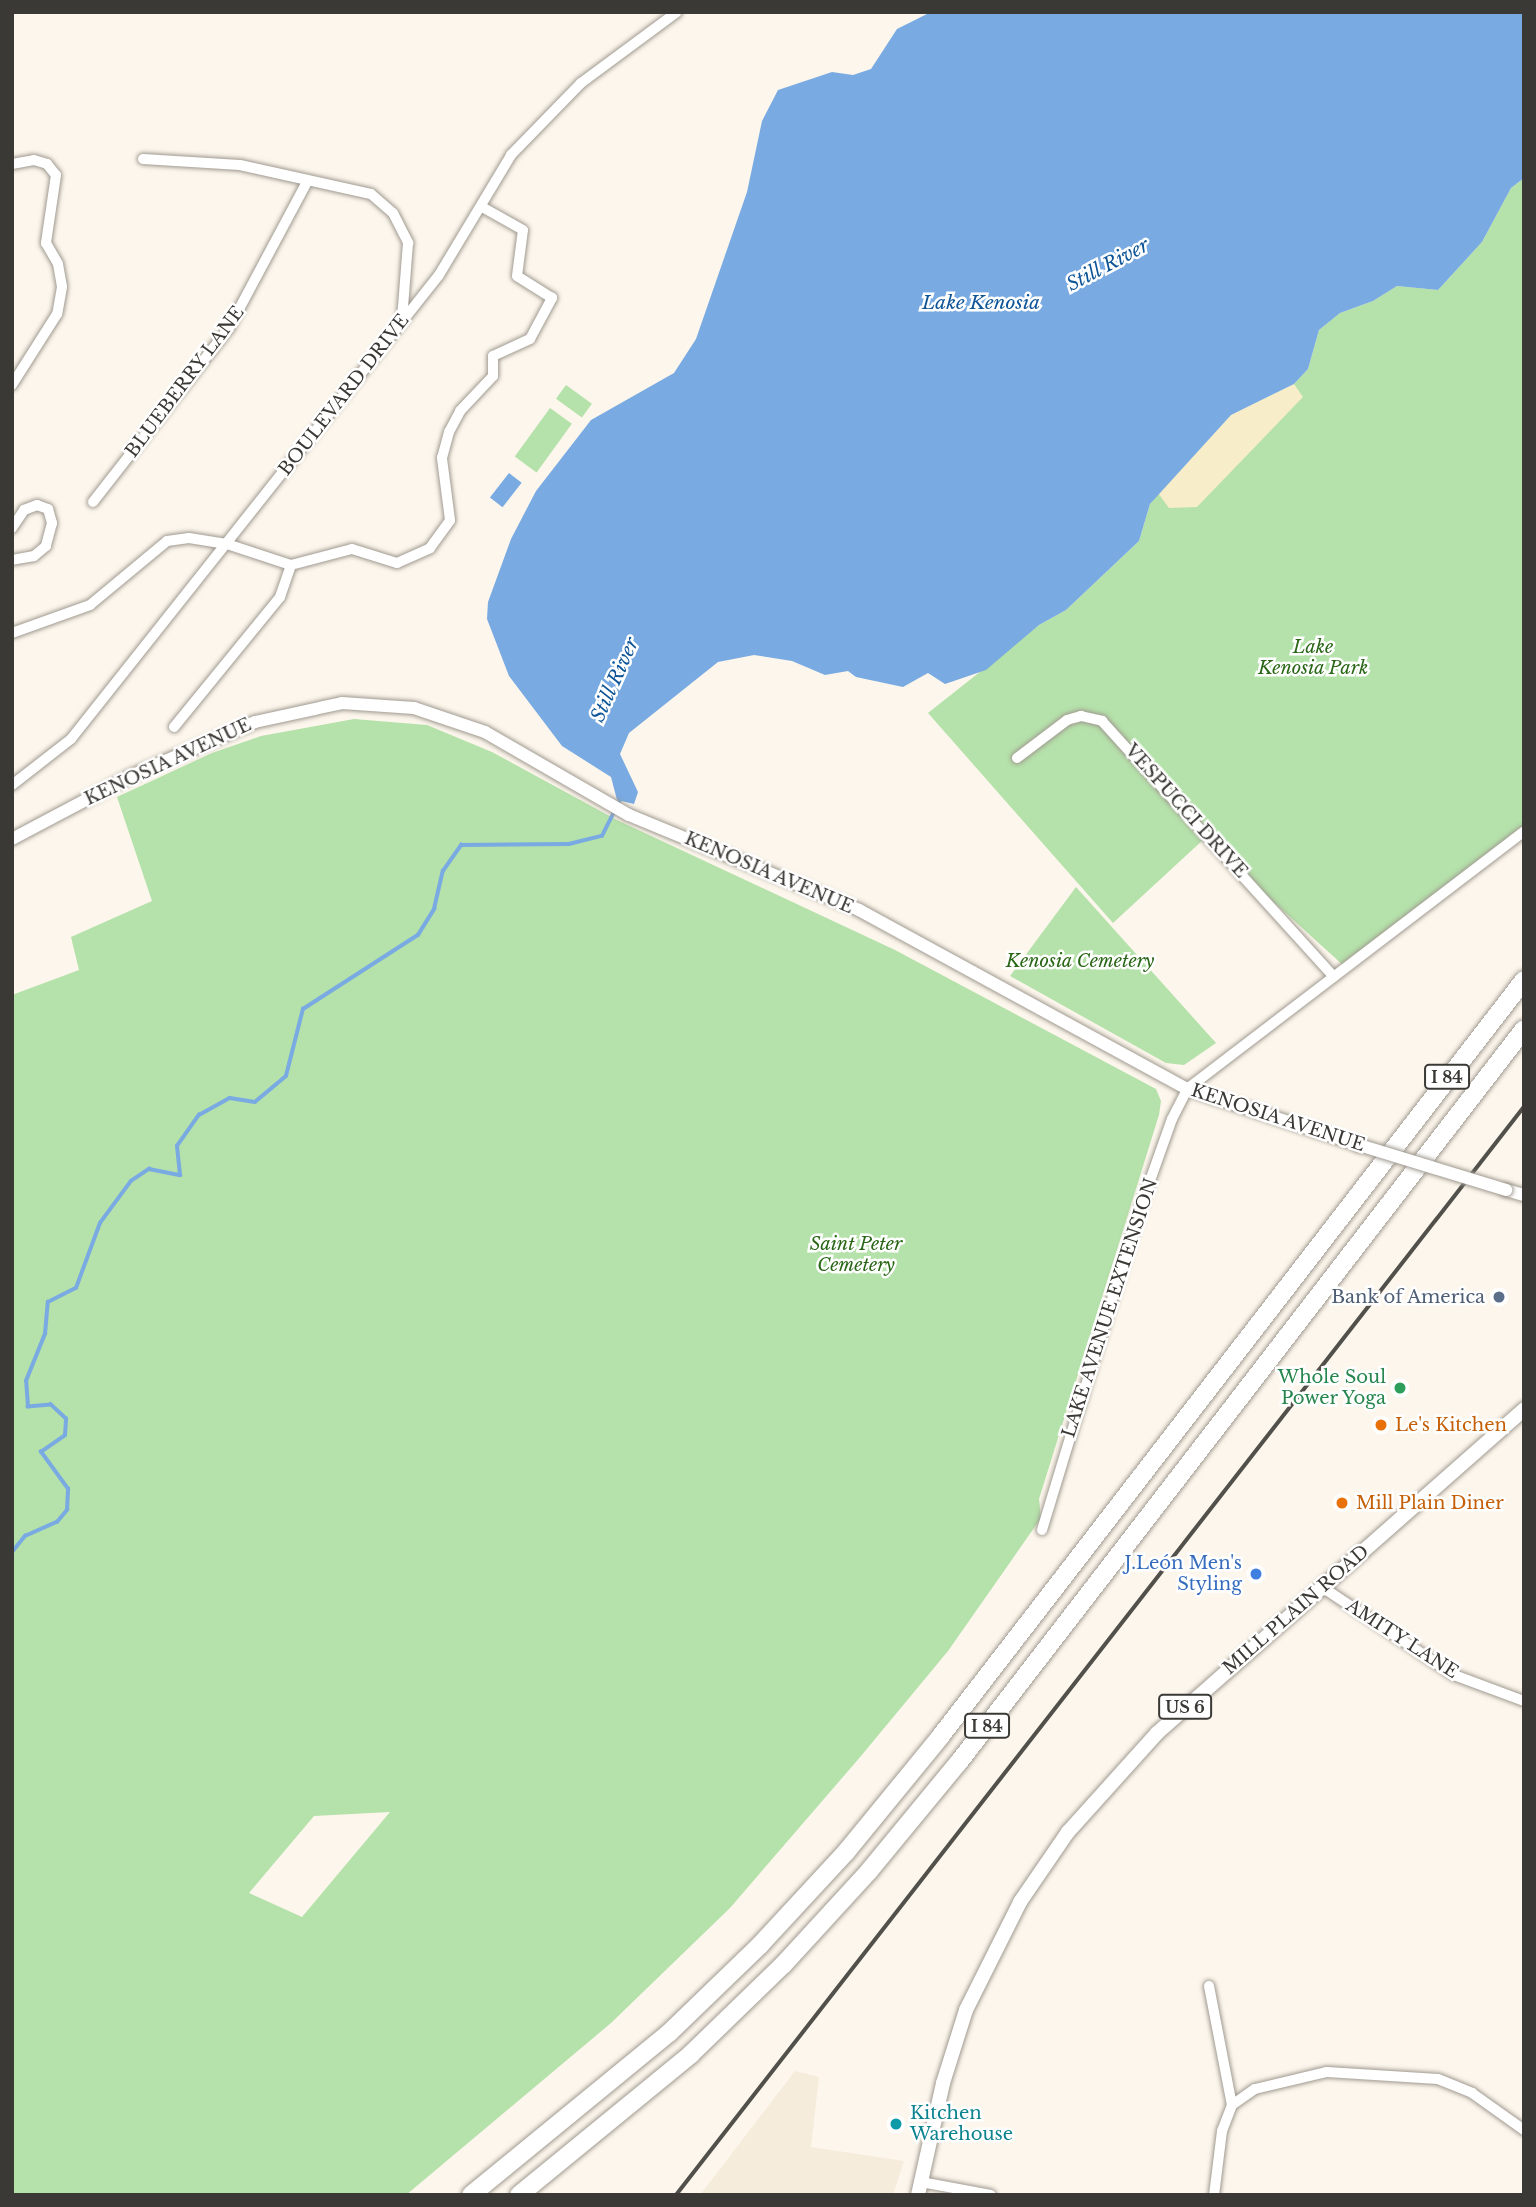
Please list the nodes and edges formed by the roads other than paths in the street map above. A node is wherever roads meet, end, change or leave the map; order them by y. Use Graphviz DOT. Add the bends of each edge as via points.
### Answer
graph roads {
  1 [pos="677,12"];
  2 [pos="143,159"];
  3 [pos="12,163"];
  4 [pos="307,182"];
  5 [pos="482,207"];
  6 [pos="402,321"];
  7 [pos="12,385"];
  8 [pos="93,502"];
  9 [pos="12,528"];
  10 [pos="227,544"];
  11 [pos="12,560"];
  12 [pos="291,565"];
  13 [pos="12,633"];
  14 [pos="174,727"];
  15 [pos="1017,758"];
  16 [pos="12,785"];
  17 [pos="1524,831"];
  18 [pos="12,839"];
  19 [pos="1334,977"];
  20 [pos="1524,980"];
  21 [pos="1524,1029"];
  22 [pos="1187,1089"];
  23 [pos="1524,1195"];
  24 [pos="1524,1409"];
  25 [pos="1042,1530"];
  26 [pos="1322,1587"];
  27 [pos="1524,1701"];
  28 [pos="1209,1986"];
  29 [pos="1232,2105"];
  30 [pos="1524,2130"];
  31 [pos="920,2188"];
  32 [pos="471,2195"];
  33 [pos="519,2195"];
  34 [pos="991,2195"];
  35 [pos="1214,2195"];
  1 -- 5 [label="street, BOULEVARD DRIVE" via="591,75 544,118 511,155"];
  2 -- 4 [label="street" via="240,165"];
  3 -- 7 [label="street" via="34,160 47,164 56,175 46,243 58,264 62,287 57,314 31,362"];
  4 -- 6 [label="street" via="362,189 388,206 400,223 409,255"];
  4 -- 8 [label="street, BLUEBERRY LANE" via="229,328"];
  5 -- 6 [label="street, BOULEVARD DRIVE" via="455,254"];
  5 -- 12 [label="street" via="523,230 517,276 552,298 530,339 493,356 493,376 460,411 449,432 442,458 451,503 448,526 430,548 403,562 352,550"];
  6 -- 10 [label="street, BOULEVARD DRIVE"];
  9 -- 11 [label="street" via="24,510 37,505 48,509 52,523 46,546 34,556"];
  10 -- 12 [label="street"];
  10 -- 13 [label="street" via="189,538 167,541 90,605"];
  10 -- 16 [label="street, BOULEVARD DRIVE" via="71,739"];
  12 -- 14 [label="street" via="280,597"];
  15 -- 19 [label="street, VESPUCCI DRIVE" via="1067,720 1081,716 1102,721"];
  17 -- 19 [label="street"];
  18 -- 22 [label="street, KENOSIA AVENUE" via="220,736 286,712 342,703 414,708 461,721 629,815 859,910"];
  19 -- 22 [label="street"];
  20 -- 32 [label="highway, I 84" via="846,1852 760,1945 668,2033"];
  21 -- 33 [label="highway, I 84" via="959,1762 869,1871 783,1965 691,2054"];
  22 -- 23 [label="street, KENOSIA AVENUE, bridge"];
  22 -- 25 [label="street, LAKE AVENUE EXTENSION" via="1132,1232"];
  24 -- 26 [label="main road, MILL PLAIN ROAD / US 6"];
  26 -- 27 [label="street, AMITY LANE" via="1454,1675"];
  26 -- 31 [label="main road, MILL PLAIN ROAD / US 6" via="1157,1733 1068,1832 999,1940 966,2010 944,2080"];
  28 -- 29 [label="street"];
  29 -- 30 [label="street" via="1255,2089 1327,2072 1438,2079 1472,2093"];
  29 -- 35 [label="street" via="1222,2131"];
  31 -- 34 [label="street"];
}
